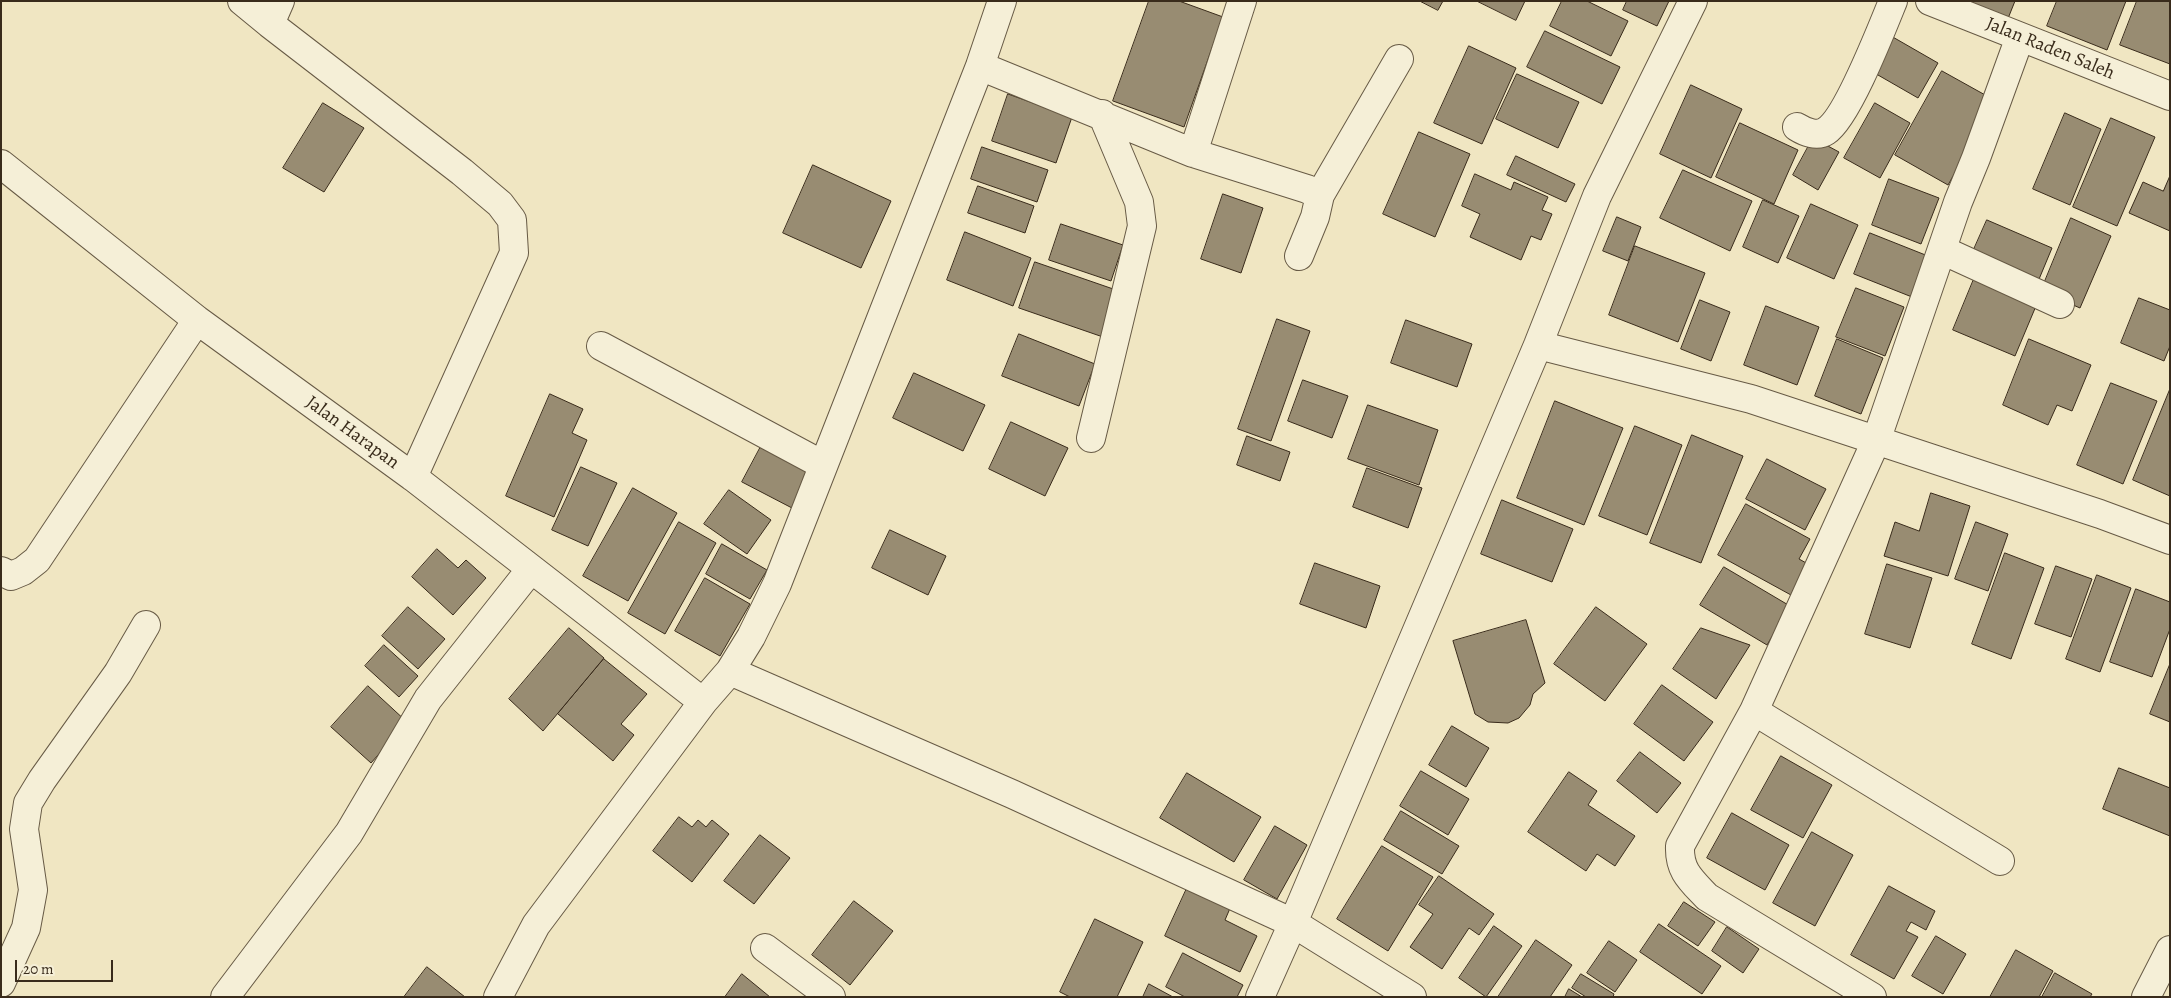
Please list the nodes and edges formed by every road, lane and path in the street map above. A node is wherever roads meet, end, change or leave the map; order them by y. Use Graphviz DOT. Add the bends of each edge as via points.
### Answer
graph roads {
  1 [pos="242,1"];
  2 [pos="1002,1"];
  3 [pos="1242,1"];
  4 [pos="1693,1"];
  5 [pos="1893,1"];
  6 [pos="1930,1"];
  7 [pos="275,13"];
  8 [pos="2020,37"];
  9 [pos="1399,59"];
  10 [pos="980,66"];
  11 [pos="2170,96"];
  12 [pos="1102,114"];
  13 [pos="1797,127"];
  14 [pos="1193,153"];
  15 [pos="1,164"];
  16 [pos="1320,195"];
  17 [pos="1942,250"];
  18 [pos="1299,256"];
  19 [pos="2060,304"];
  20 [pos="197,320"];
  21 [pos="1538,345"];
  22 [pos="601,346"];
  23 [pos="1092,438"];
  24 [pos="1876,441"];
  25 [pos="823,465"];
  26 [pos="413,477"];
  27 [pos="2170,540"];
  28 [pos="531,569"];
  29 [pos="1,572"];
  30 [pos="146,625"];
  31 [pos="730,671"];
  32 [pos="704,702"];
  33 [pos="1754,711"];
  34 [pos="2000,861"];
  35 [pos="1293,923"];
  36 [pos="765,948"];
  37 [pos="2170,950"];
  38 [pos="1,984"];
  39 [pos="225,997"];
  40 [pos="498,997"];
  41 [pos="832,997"];
  42 [pos="1260,997"];
  43 [pos="1412,997"];
  44 [pos="1872,997"];
  45 [pos="2146,997"];
  1 -- 7 [label="street"];
  2 -- 10 [label="street"];
  3 -- 14 [label="street"];
  4 -- 21 [label="street" via="1598,196"];
  5 -- 13 [label="street" via="1859,82 1832,126 1820,134"];
  6 -- 8 [label="street, Jalan Raden Saleh"];
  7 -- 26 [label="street" via="500,204 512,220 514,253"];
  8 -- 11 [label="street, Jalan Raden Saleh"];
  8 -- 17 [label="street"];
  9 -- 16 [label="street"];
  10 -- 12 [label="street"];
  10 -- 25 [label="street"];
  12 -- 14 [label="street"];
  12 -- 23 [label="street" via="1139,202 1142,226"];
  14 -- 16 [label="street" via="1308,188"];
  15 -- 20 [label="street, Jalan Harapan"];
  16 -- 18 [label="street"];
  17 -- 19 [label="street"];
  17 -- 24 [label="street"];
  20 -- 26 [label="street, Jalan Harapan"];
  20 -- 29 [label="street" via="36,560 12,576"];
  21 -- 24 [label="street" via="1751,399"];
  21 -- 35 [label="street"];
  22 -- 25 [label="street"];
  24 -- 27 [label="street"];
  24 -- 33 [label="street"];
  25 -- 31 [label="street" via="777,584 751,638"];
  26 -- 28 [label="street, Jalan Harapan"];
  28 -- 32 [label="street, Jalan Harapan"];
  28 -- 39 [label="street" via="428,699 349,834"];
  30 -- 38 [label="street" via="118,673 28,804 24,829 33,890 26,928"];
  31 -- 32 [label="street"];
  31 -- 35 [label="street" via="1012,794"];
  32 -- 40 [label="street" via="536,925"];
  33 -- 34 [label="street"];
  33 -- 44 [label="street" via="1680,846 1679,860 1707,897"];
  35 -- 42 [label="street"];
  35 -- 43 [label="street"];
  36 -- 41 [label="street"];
  37 -- 45 [label="street"];
}
